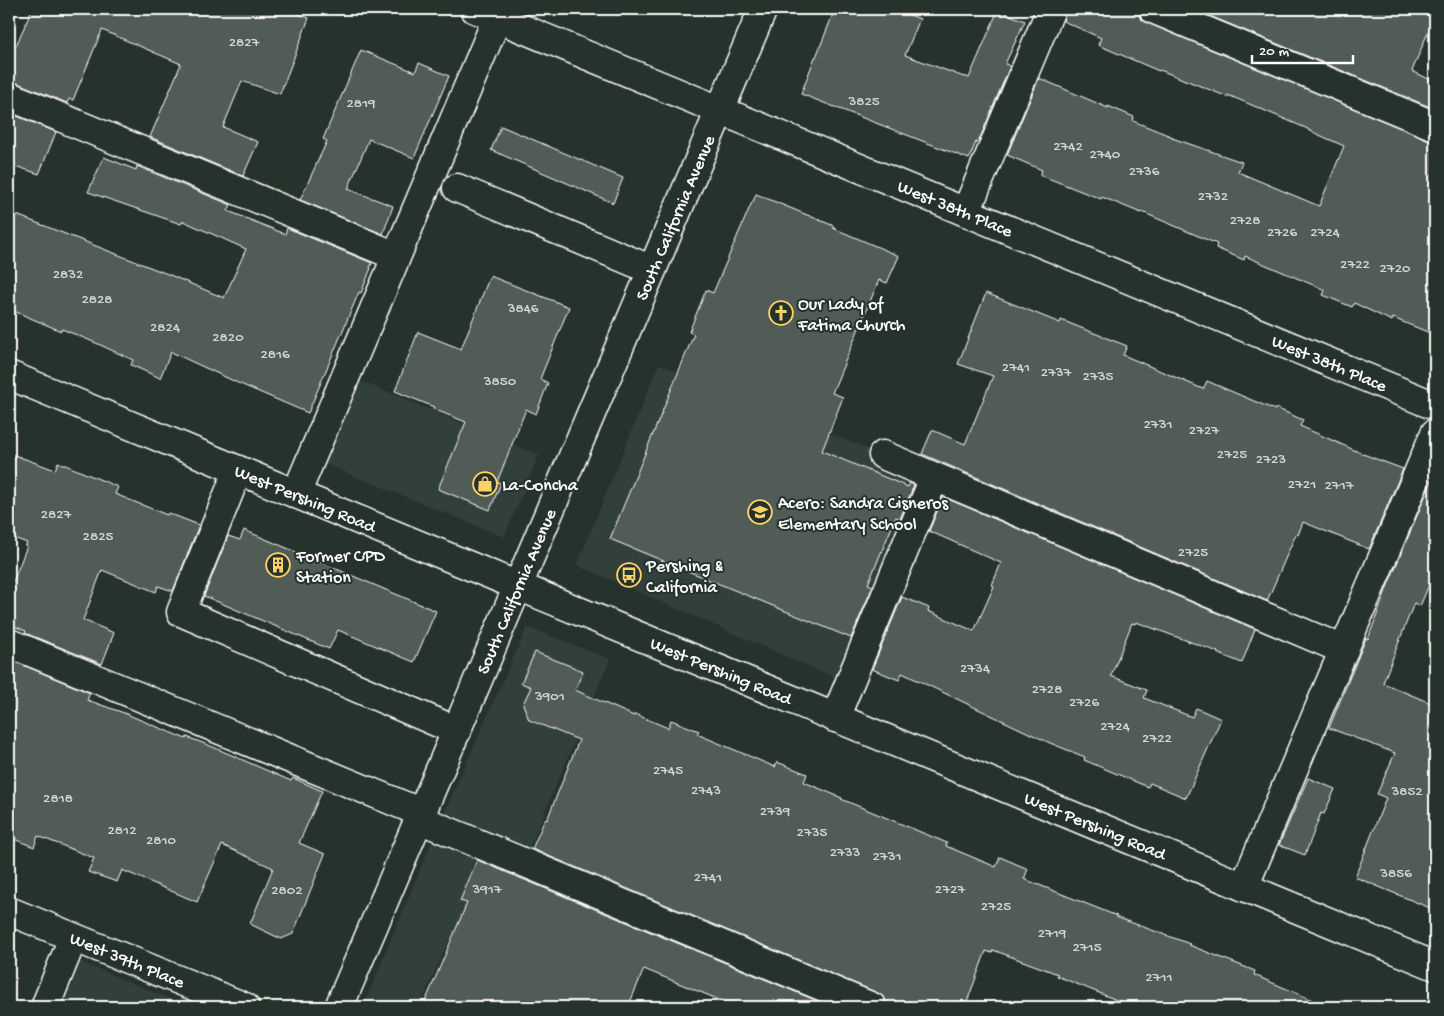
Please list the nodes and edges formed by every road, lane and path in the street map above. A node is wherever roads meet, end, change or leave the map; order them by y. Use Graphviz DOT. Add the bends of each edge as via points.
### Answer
graph roads {
  1 [pos="763,9"];
  2 [pos="1051,9"];
  3 [pos="1153,9"];
  4 [pos="491,12"];
  5 [pos="9,96"];
  6 [pos="720,110"];
  7 [pos="1435,126"];
  8 [pos="457,188"];
  9 [pos="966,212"];
  10 [pos="396,256"];
  11 [pos="652,270"];
  12 [pos="9,375"];
  13 [pos="1435,406"];
  14 [pos="1435,433"];
  15 [pos="883,455"];
  16 [pos="238,470"];
  17 [pos="934,478"];
  18 [pos="296,494"];
  19 [pos="518,586"];
  20 [pos="9,643"];
  21 [pos="1344,650"];
  22 [pos="835,718"];
  23 [pos="457,731"];
  24 [pos="421,816"];
  25 [pos="1244,887"];
  26 [pos="9,912"];
  27 [pos="73,938"];
  28 [pos="1435,966"];
  29 [pos="45,1007"];
  30 [pos="245,1007"];
  31 [pos="339,1007"];
  32 [pos="872,1007"];
  1 -- 6 [label="street, South California Avenue"];
  2 -- 9 [label="street"];
  3 -- 7 [label="street"];
  4 -- 6 [label="street, West 38th Place"];
  4 -- 10 [label="street"];
  5 -- 10 [label="street"];
  6 -- 9 [label="street, West 38th Place"];
  6 -- 11 [label="street, South California Avenue"];
  8 -- 11 [label="street"];
  9 -- 13 [label="street, West 38th Place"];
  10 -- 18 [label="street"];
  11 -- 19 [label="street, South California Avenue"];
  12 -- 16 [label="street, West Pershing Road"];
  14 -- 21 [label="street"];
  15 -- 17 [label="street"];
  16 -- 18 [label="street, West Pershing Road"];
  16 -- 23 [label="street" via="180,612"];
  17 -- 21 [label="street"];
  17 -- 22 [label="street"];
  18 -- 19 [label="street, West Pershing Road"];
  19 -- 22 [label="street, West Pershing Road"];
  19 -- 23 [label="street, South California Avenue"];
  20 -- 24 [label="street"];
  21 -- 25 [label="street"];
  22 -- 25 [label="street, West Pershing Road"];
  23 -- 24 [label="street, South California Avenue"];
  24 -- 31 [label="street, South California Avenue"];
  24 -- 32 [label="street"];
  25 -- 28 [label="street, West Pershing Road"];
  26 -- 27 [label="street, West 39th Place"];
  27 -- 29 [label="street"];
  27 -- 30 [label="street, West 39th Place"];
}
